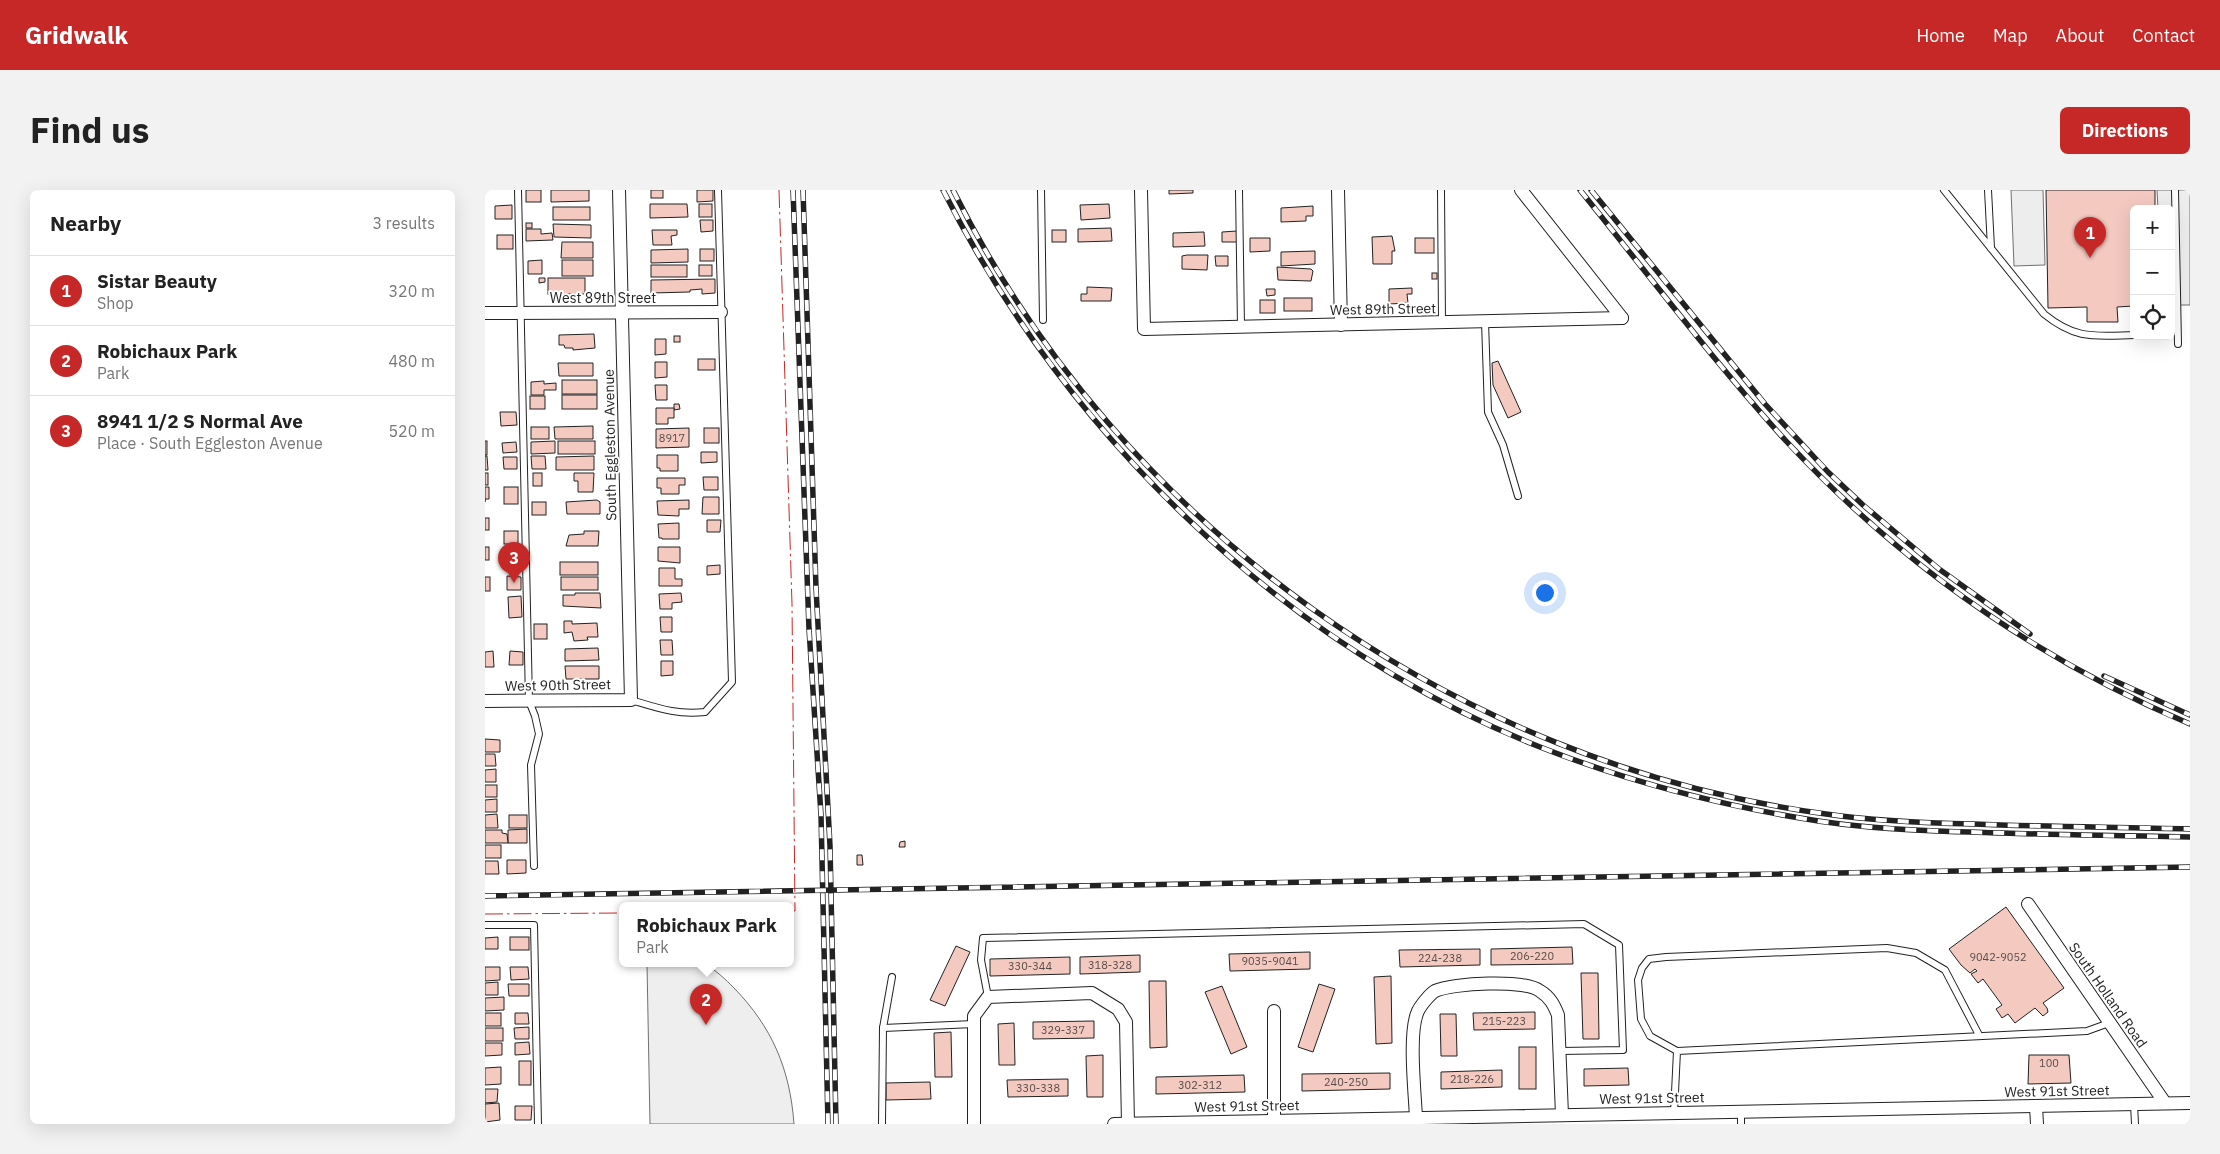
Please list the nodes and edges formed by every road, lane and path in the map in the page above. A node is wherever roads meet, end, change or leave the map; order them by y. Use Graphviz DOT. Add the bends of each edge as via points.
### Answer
graph roads {
  1 [pos="517,190"];
  2 [pos="619,190"];
  3 [pos="718,190"];
  4 [pos="1041,190"];
  5 [pos="1141,190"];
  6 [pos="1239,190"];
  7 [pos="1338,190"];
  8 [pos="1441,190"];
  9 [pos="1521,190"];
  10 [pos="1944,190"];
  11 [pos="1988,190"];
  12 [pos="2175,190"];
  13 [pos="1991,248"];
  14 [pos="2175,295"];
  15 [pos="622,312"];
  16 [pos="721,312"];
  17 [pos="520,313"];
  18 [pos="485,314"];
  19 [pos="1043,320"];
  20 [pos="1485,321"];
  21 [pos="1442,322"];
  22 [pos="1341,325"];
  23 [pos="1241,327"];
  24 [pos="2175,334"];
  25 [pos="2130,335"];
  26 [pos="2178,344"];
  27 [pos="1518,496"];
  28 [pos="631,700"];
  29 [pos="485,701"];
  30 [pos="529,701"];
  31 [pos="534,866"];
  32 [pos="2028,904"];
  33 [pos="485,925"];
  34 [pos="891,977"];
  35 [pos="988,997"];
  36 [pos="1274,1011"];
  37 [pos="974,1020"];
  38 [pos="2109,1023"];
  39 [pos="883,1028"];
  40 [pos="1979,1035"];
  41 [pos="1561,1051"];
  42 [pos="1677,1051"];
  43 [pos="2165,1103"];
  44 [pos="2190,1103"];
  45 [pos="2134,1104"];
  46 [pos="2036,1106"];
  47 [pos="1674,1113"];
  48 [pos="1562,1115"];
  49 [pos="1416,1118"];
  50 [pos="1741,1118"];
  51 [pos="1637,1119"];
  52 [pos="1491,1120"];
  53 [pos="1274,1121"];
  54 [pos="1202,1123"];
  55 [pos="538,1124"];
  56 [pos="882,1124"];
  57 [pos="974,1124"];
  58 [pos="1114,1124"];
  59 [pos="1127,1124"];
  60 [pos="1159,1124"];
  61 [pos="2037,1124"];
  62 [pos="2135,1124"];
  1 -- 17 [label="lane"];
  2 -- 15 [label="street, South Eggleston Avenue"];
  3 -- 16 [label="lane"];
  4 -- 19 [label="lane"];
  5 -- 23 [label="street, West 89th Street" via="1144,329"];
  6 -- 23 [label="lane"];
  7 -- 22 [label="street"];
  8 -- 21 [label="lane"];
  9 -- 20 [label="street, West 89th Street" via="1622,318"];
  10 -- 13 [label="lane"];
  11 -- 13 [label="lane"];
  12 -- 14 [label="lane"];
  13 -- 25 [label="lane" via="2044,314 2057,325 2084,335"];
  15 -- 16 [label="street, West 89th Street"];
  15 -- 17 [label="street, West 89th Street"];
  15 -- 28 [label="street, South Eggleston Avenue"];
  16 -- 28 [label="lane" via="732,682 705,712 667,712"];
  17 -- 18 [label="street, West 89th Street"];
  17 -- 30 [label="lane"];
  20 -- 21 [label="street, West 89th Street"];
  20 -- 27 [label="lane" via="1488,412 1503,444"];
  21 -- 22 [label="street, West 89th Street"];
  22 -- 23 [label="street, West 89th Street"];
  24 -- 26 [label="lane"];
  28 -- 30 [label="street, West 90th Street"];
  29 -- 30 [label="street, West 90th Street"];
  30 -- 31 [label="lane" via="539,734 531,765"];
  32 -- 38 [label="street, South Holland Road"];
  33 -- 55 [label="lane" via="534,925"];
  34 -- 39 [label="lane"];
  35 -- 37 [label="street"];
  35 -- 41 [label="lane" via="981,960 983,938 1584,924 1619,945 1623,1050"];
  35 -- 59 [label="street" via="1092,993 1118,1010 1126,1022"];
  36 -- 53 [label="street"];
  37 -- 39 [label="lane"];
  37 -- 57 [label="street"];
  38 -- 40 [label="lane" via="2087,1031"];
  38 -- 43 [label="street, South Holland Road"];
  39 -- 56 [label="lane"];
  40 -- 42 [label="lane"];
  40 -- 42 [label="lane" via="1945,970 1917,953 1887,948 1649,959 1638,980 1641,1019 1650,1036"];
  41 -- 48 [label="street"];
  41 -- 49 [label="street" via="1559,1014 1552,1001 1540,990 1525,984 1452,985 1433,992 1418,1011 1414,1027"];
  42 -- 47 [label="lane"];
  43 -- 44 [label="street, West 91st Street"];
  43 -- 45 [label="street, West 91st Street"];
  45 -- 46 [label="street, West 91st Street"];
  45 -- 62 [label="lane"];
  46 -- 50 [label="street, West 91st Street"];
  46 -- 61 [label="street"];
  47 -- 50 [label="street, West 91st Street"];
  47 -- 51 [label="street, West 91st Street"];
  48 -- 51 [label="street, West 91st Street"];
  48 -- 52 [label="street, West 91st Street"];
  49 -- 52 [label="street, West 91st Street"];
  49 -- 53 [label="street, West 91st Street"];
  53 -- 54 [label="street, West 91st Street"];
  54 -- 60 [label="street, West 91st Street"];
  58 -- 59 [label="street, West 91st Street"];
  59 -- 60 [label="street, West 91st Street"];
}
